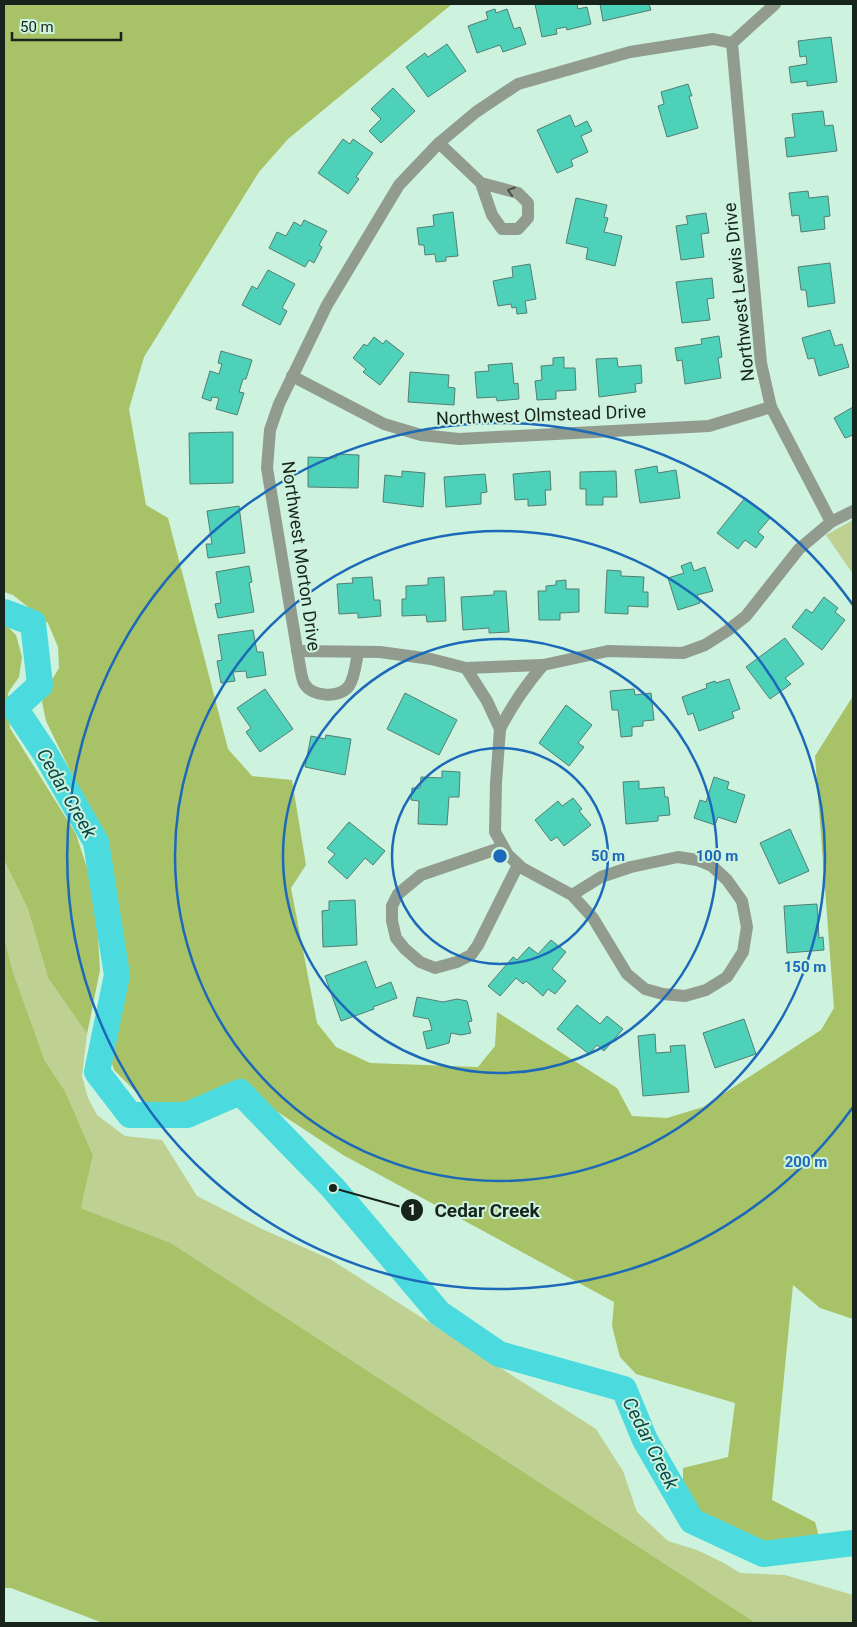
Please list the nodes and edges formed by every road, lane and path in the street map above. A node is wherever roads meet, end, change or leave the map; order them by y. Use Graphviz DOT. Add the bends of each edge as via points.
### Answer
graph roads {
  1 [pos="775,4"];
  2 [pos="732,43"];
  3 [pos="439,143"];
  4 [pos="481,183"];
  5 [pos="292,376"];
  6 [pos="771,407"];
  7 [pos="853,511"];
  8 [pos="831,522"];
  9 [pos="297,651"];
  10 [pos="358,652"];
  11 [pos="543,665"];
  12 [pos="466,668"];
  13 [pos="500,729"];
  14 [pos="504,848"];
  15 [pos="518,865"];
  16 [pos="572,894"];
  1 -- 2 [label="street"];
  2 -- 3 [label="street, Northwest Morton Drive" via="713,39 630,52 518,84 476,112"];
  2 -- 6 [label="street, Northwest Lewis Drive" via="762,363"];
  3 -- 4 [label="street"];
  3 -- 5 [label="street, Northwest Morton Drive" via="399,185 327,305"];
  5 -- 6 [label="street, Northwest Olmstead Drive" via="384,424 422,435 459,439 709,426"];
  5 -- 9 [label="street, Northwest Morton Drive" via="270,430 267,468"];
  6 -- 8 [label="street, Northwest Lewis Drive"];
  7 -- 8 [label="street"];
  8 -- 11 [label="street" via="799,549 746,616 705,645 683,653 608,651"];
  9 -- 10 [label="street"];
  9 -- 10 [label="street, Northwest Morton Drive" via="304,684 316,693 334,695 348,687"];
  10 -- 12 [label="street" via="431,659"];
  11 -- 12 [label="street"];
  11 -- 13 [label="street" via="523,689"];
  12 -- 13 [label="street"];
  13 -- 14 [label="street" via="494,819 495,832"];
  14 -- 15 [label="street"];
  14 -- 15 [label="street" via="421,875 398,894 392,906 392,921 396,938 404,950 435,968 471,955"];
  15 -- 16 [label="street"];
  16 -- 16 [label="street" via="593,918 627,974 645,989 685,996 706,990 727,977 743,952 747,927 742,901 712,866 697,860 678,857 631,867 601,877"];
}
